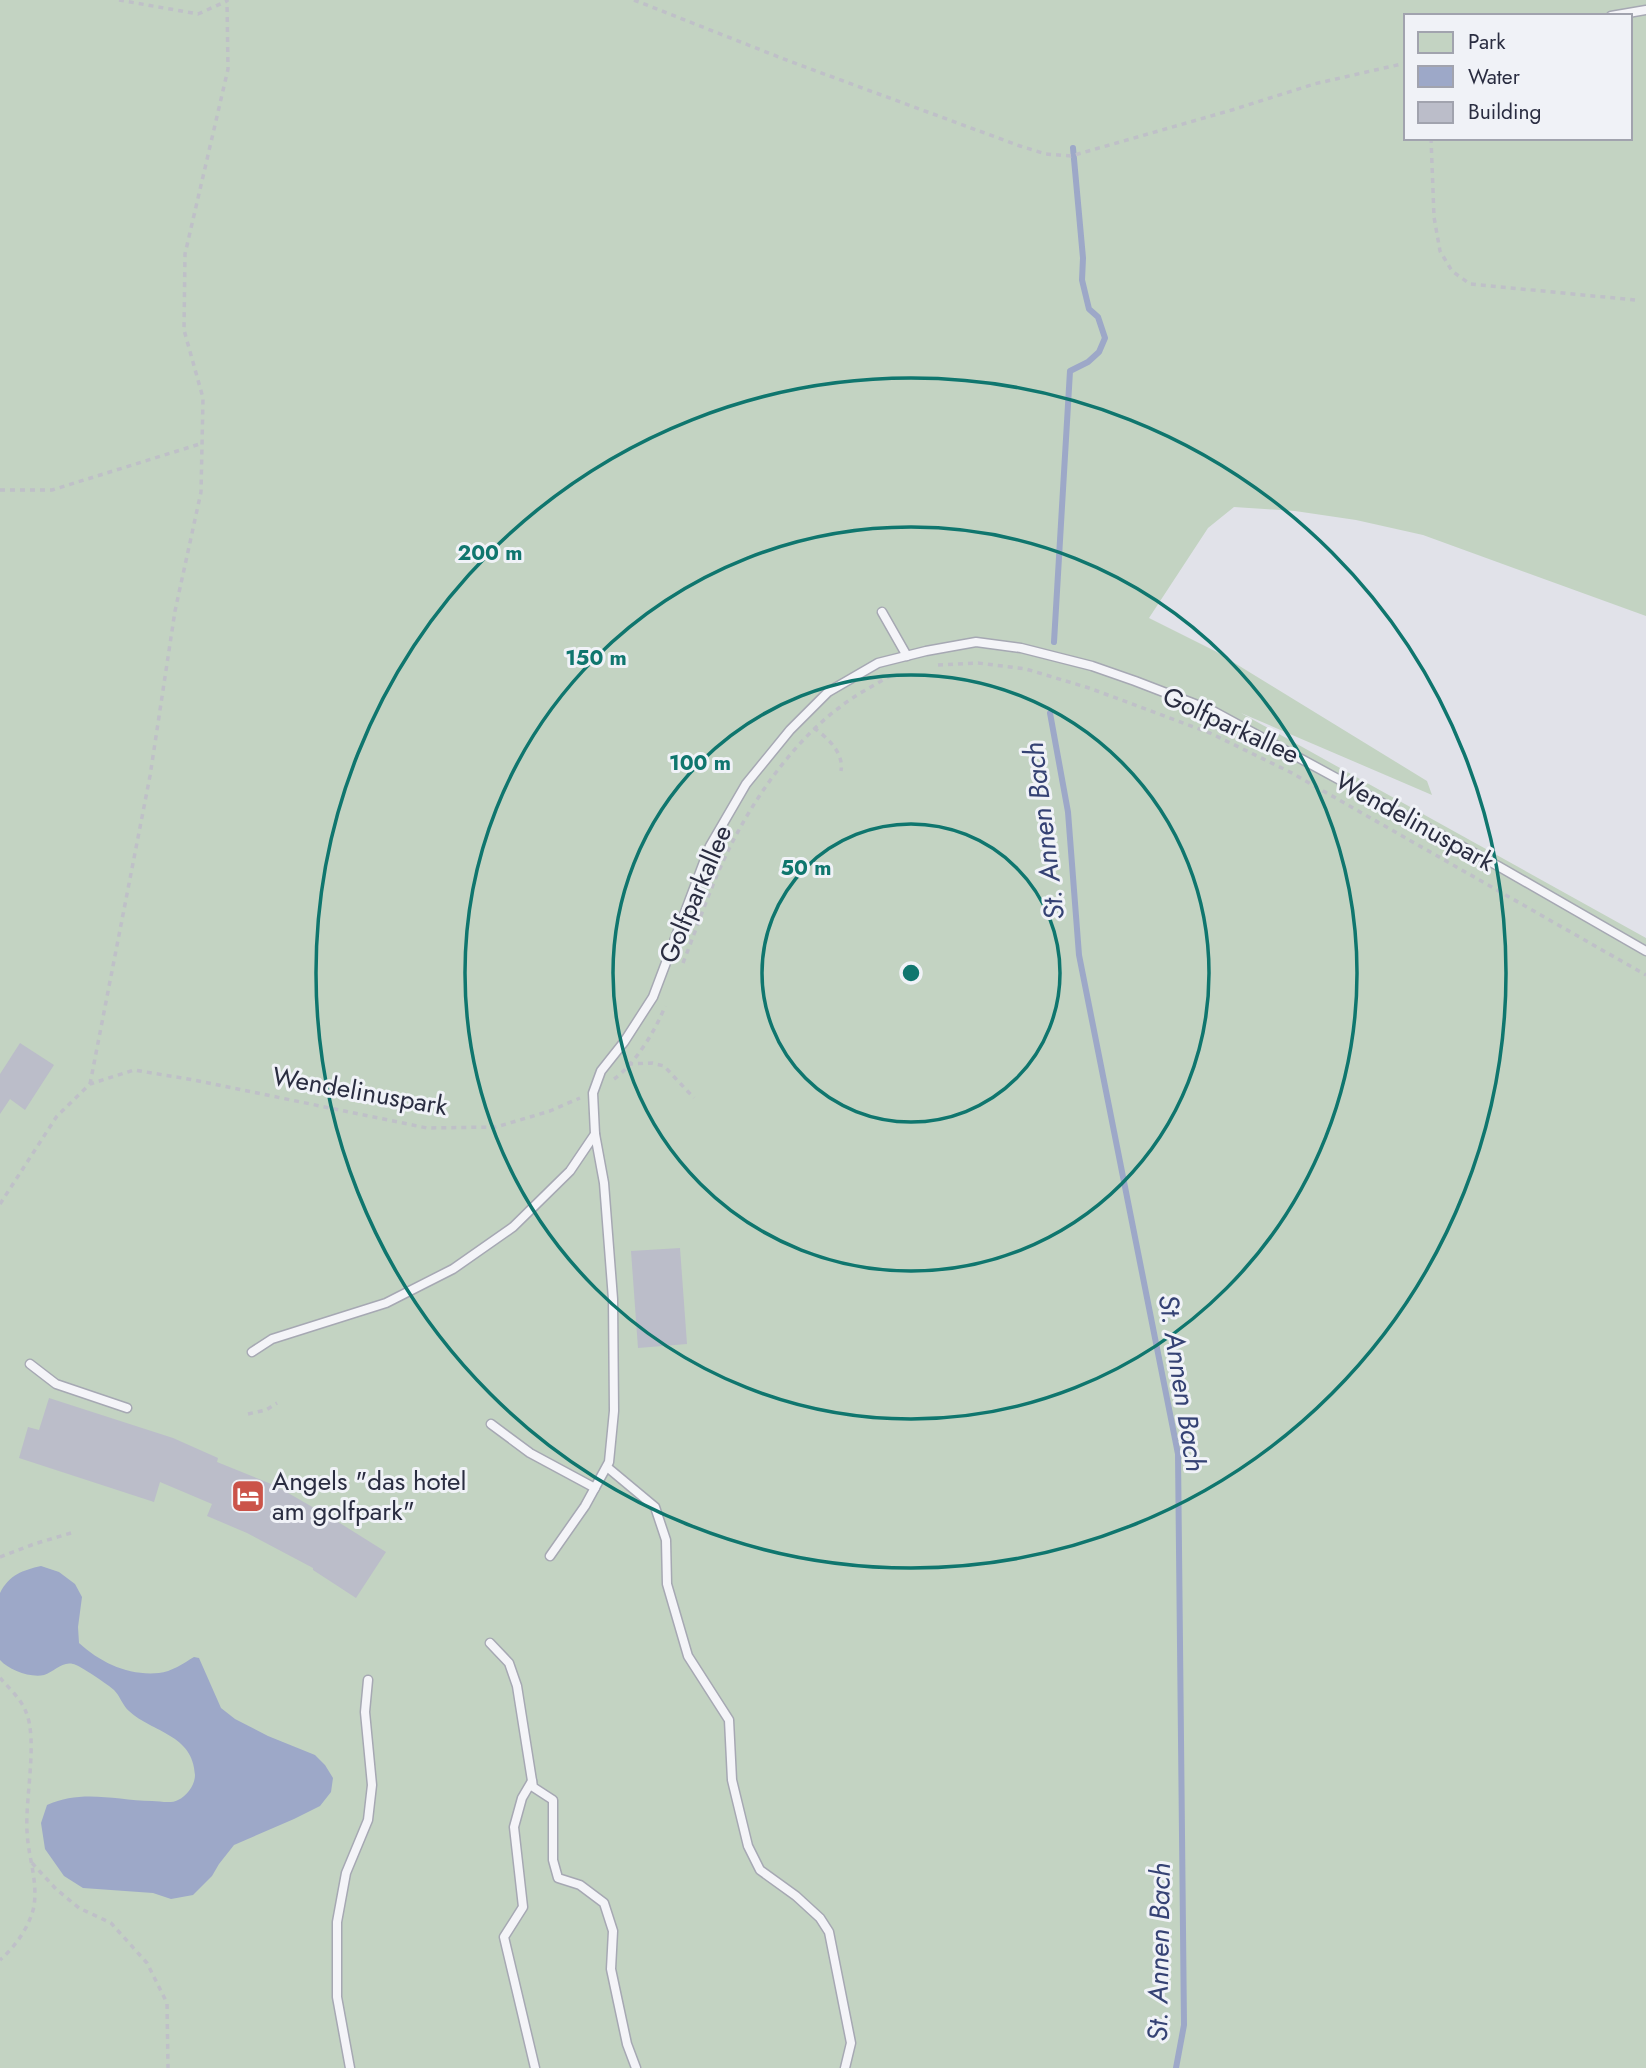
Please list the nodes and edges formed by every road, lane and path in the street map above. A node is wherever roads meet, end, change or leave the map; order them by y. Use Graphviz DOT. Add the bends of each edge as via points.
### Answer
graph roads {
  1 [pos="119,0"];
  2 [pos="227,0"];
  3 [pos="634,0"];
  4 [pos="1646,10"];
  5 [pos="1623,14"];
  6 [pos="1404,63"];
  7 [pos="1431,140"];
  8 [pos="1635,300"];
  9 [pos="203,443"];
  10 [pos="0,490"];
  11 [pos="882,612"];
  12 [pos="907,656"];
  13 [pos="936,665"];
  14 [pos="901,673"];
  15 [pos="815,728"];
  16 [pos="841,771"];
  17 [pos="1646,951"];
  18 [pos="683,962"];
  19 [pos="1646,975"];
  20 [pos="668,1000"];
  21 [pos="628,1064"];
  22 [pos="90,1084"];
  23 [pos="593,1093"];
  24 [pos="694,1098"];
  25 [pos="595,1134"];
  26 [pos="0,1204"];
  27 [pos="252,1352"];
  28 [pos="30,1364"];
  29 [pos="277,1403"];
  30 [pos="127,1408"];
  31 [pos="248,1414"];
  32 [pos="491,1424"];
  33 [pos="607,1466"];
  34 [pos="595,1488"];
  35 [pos="71,1534"];
  36 [pos="550,1556"];
  37 [pos="0,1557"];
  38 [pos="490,1643"];
  39 [pos="0,1678"];
  40 [pos="368,1680"];
  41 [pos="532,1781"];
  42 [pos="32,1863"];
  43 [pos="0,1960"];
  44 [pos="168,2068"];
  45 [pos="349,2068"];
  46 [pos="536,2068"];
  47 [pos="636,2068"];
  48 [pos="845,2068"];
  1 -- 2 [label="path" via="198,14"];
  2 -- 9 [label="path" via="229,69 185,254 184,330 203,398"];
  3 -- 6 [label="path" via="1020,146 1071,156 1314,84"];
  4 -- 5 [label="lane"];
  7 -- 8 [label="path" via="1436,228 1440,251 1452,271 1470,284"];
  9 -- 10 [label="path" via="52,490"];
  9 -- 22 [label="path" via="201,492 175,611 150,776"];
  11 -- 12 [label="lane"];
  12 -- 17 [label="lane, Golfparkallee" via="976,642 1021,648 1092,666 1213,711"];
  12 -- 23 [label="lane, Golfparkallee" via="878,663 828,692 746,784 710,846 653,996 601,1071"];
  13 -- 19 [label="path, Wendelinuspark" via="978,663 1026,669 1210,733 1290,772"];
  14 -- 15 [label="path" via="840,706"];
  15 -- 16 [label="path" via="839,754"];
  15 -- 18 [label="path" via="758,799 728,850"];
  20 -- 21 [label="path, Wendelinuspark" via="658,1025"];
  21 -- 23 [label="path, Wendelinuspark"];
  21 -- 24 [label="path" via="664,1066"];
  22 -- 23 [label="path, Wendelinuspark" via="134,1070 427,1128 496,1127"];
  22 -- 26 [label="path, Wendelinuspark" via="57,1116"];
  23 -- 25 [label="lane, Golfparkallee"];
  25 -- 27 [label="lane" via="570,1171 513,1227 453,1269 386,1303 272,1339"];
  25 -- 33 [label="lane, Golfparkallee" via="604,1183 613,1299 614,1411"];
  28 -- 30 [label="lane" via="56,1384"];
  29 -- 31 [label="path"];
  32 -- 34 [label="lane" via="530,1453"];
  33 -- 34 [label="lane"];
  33 -- 48 [label="lane" via="655,1507 666,1541 667,1584 688,1656 729,1720 732,1780 748,1846 760,1870 796,1896 829,1932 851,2043"];
  34 -- 36 [label="lane"];
  35 -- 37 [label="path"];
  38 -- 41 [label="lane" via="509,1663 517,1686"];
  39 -- 42 [label="path" via="27,1713 27,1830"];
  40 -- 45 [label="lane" via="365,1712 372,1785 368,1819 346,1873 337,1922 337,1997"];
  41 -- 46 [label="lane" via="514,1827 523,1907 504,1937"];
  41 -- 47 [label="lane" via="533,1787 553,1800 553,1860 558,1878 580,1885 604,1903 613,1931 611,1969"];
  42 -- 43 [label="path" via="36,1886 33,1910 23,1933"];
  42 -- 44 [label="path" via="79,1908 111,1923 147,1963 167,2003"];
}
